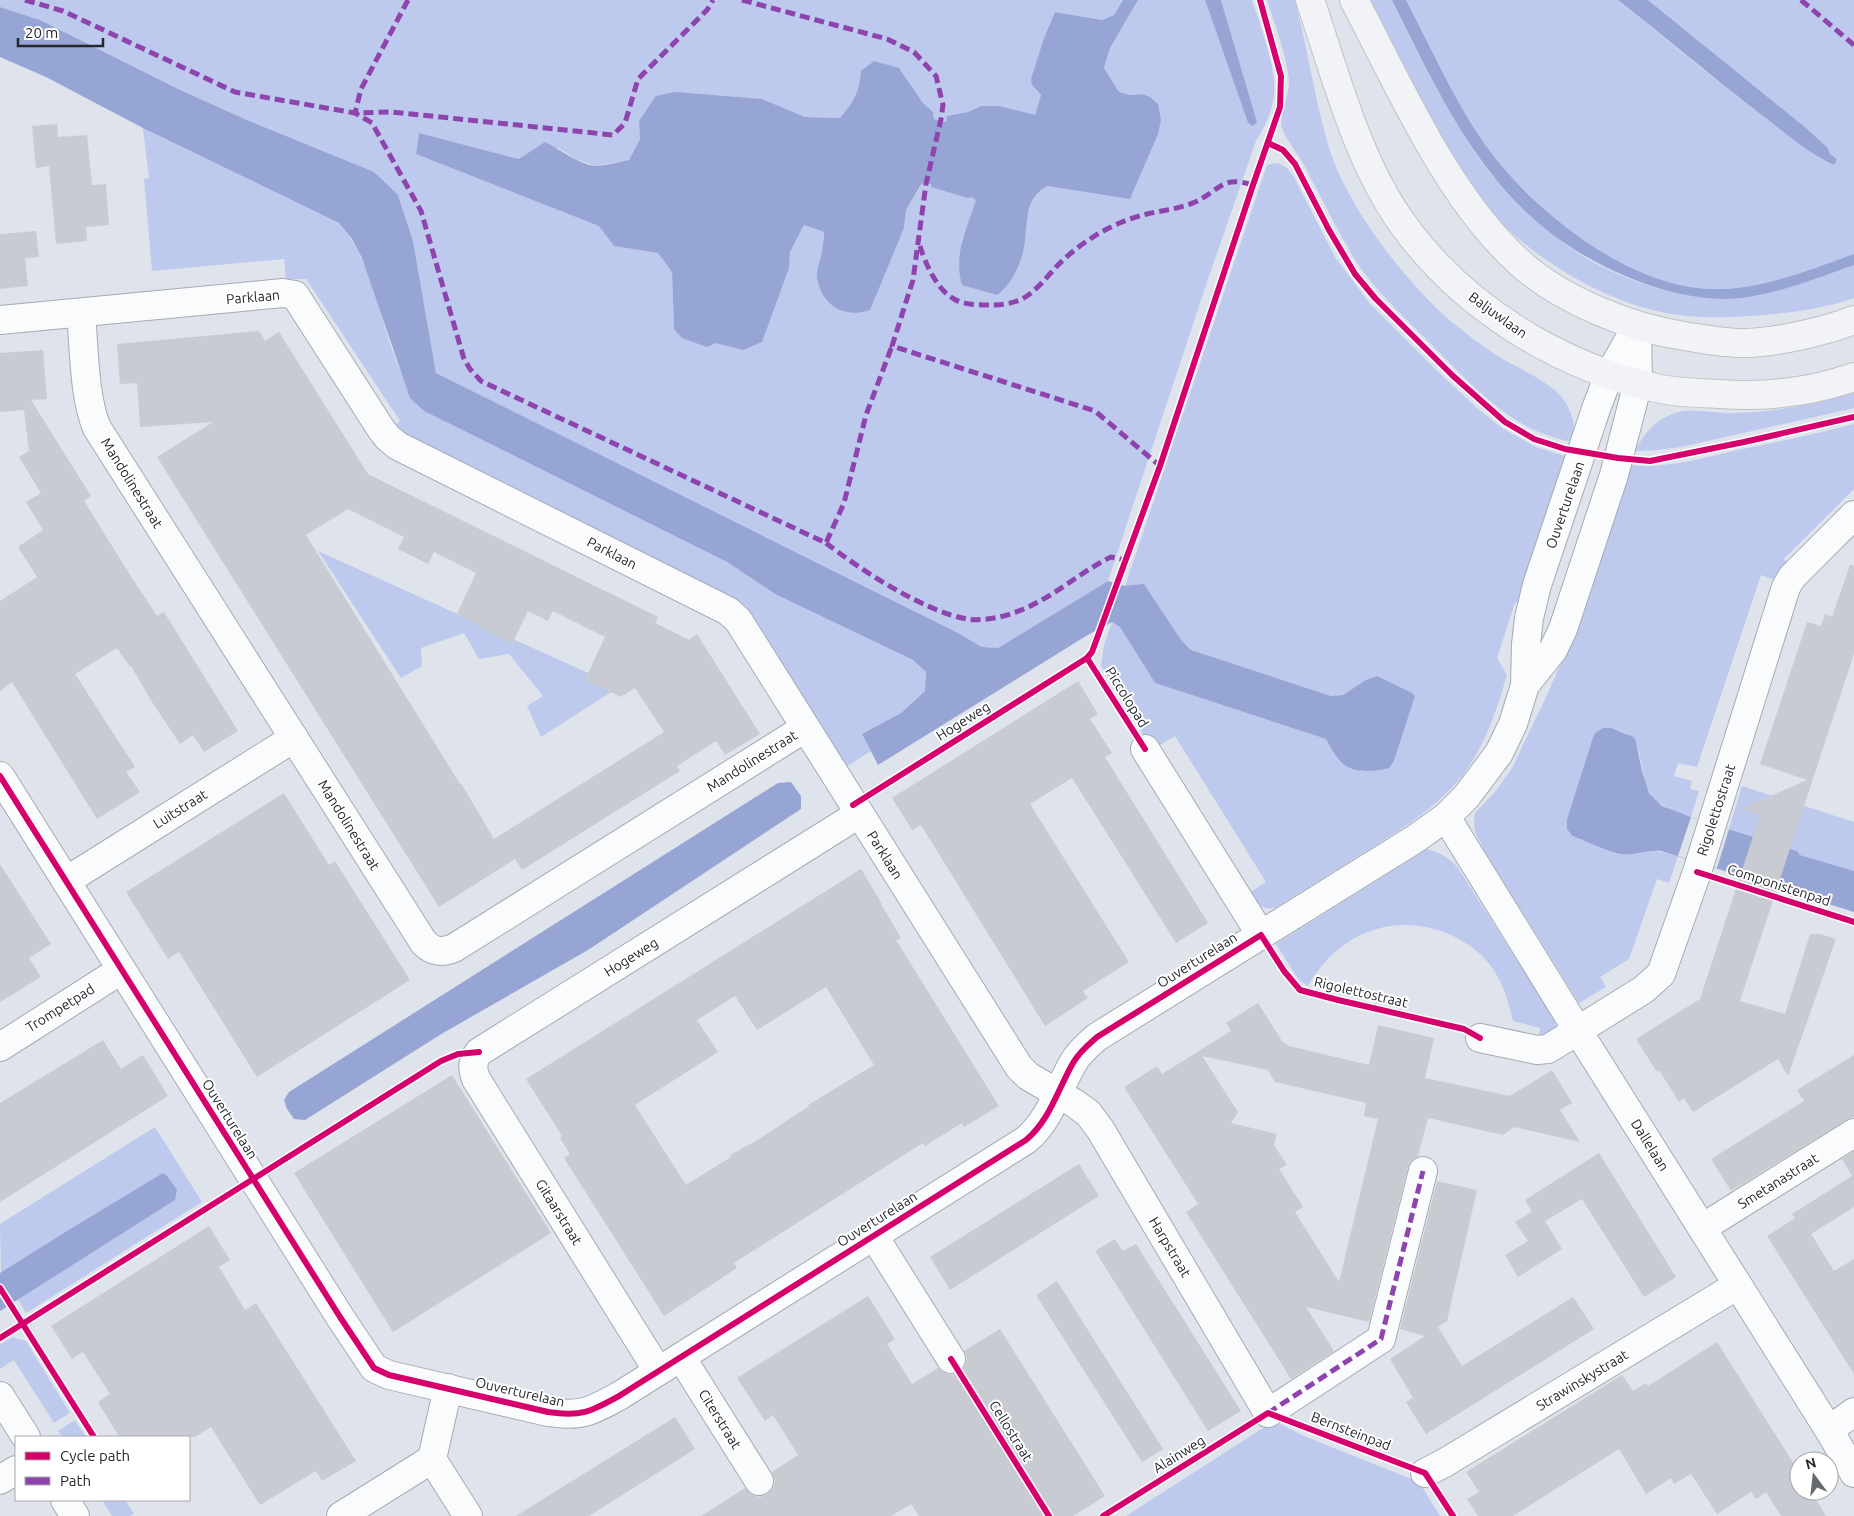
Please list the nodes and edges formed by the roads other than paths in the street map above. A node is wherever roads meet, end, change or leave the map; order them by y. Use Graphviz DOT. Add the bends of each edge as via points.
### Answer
graph roads {
  1 [pos="1310,0"];
  2 [pos="1354,0"];
  3 [pos="81,313"];
  4 [pos="0,320"];
  5 [pos="1854,320"];
  6 [pos="1637,326"];
  7 [pos="1609,375"];
  8 [pos="1854,378"];
  9 [pos="1638,383"];
  10 [pos="1854,515"];
  11 [pos="1525,685"];
  12 [pos="805,728"];
  13 [pos="294,738"];
  14 [pos="1145,749"];
  15 [pos="0,776"];
  16 [pos="859,814"];
  17 [pos="1446,817"];
  18 [pos="66,881"];
  19 [pos="1261,935"];
  20 [pos="121,970"];
  21 [pos="1578,1031"];
  22 [pos="1480,1038"];
  23 [pos="0,1047"];
  24 [pos="479,1052"];
  25 [pos="1058,1094"];
  26 [pos="1854,1133"];
  27 [pos="1422,1171"];
  28 [pos="1702,1228"];
  29 [pos="874,1236"];
  30 [pos="1738,1285"];
  31 [pos="951,1359"];
  32 [pos="670,1364"];
  33 [pos="448,1388"];
  34 [pos="0,1396"];
  35 [pos="1854,1412"];
  36 [pos="1828,1430"];
  37 [pos="25,1436"];
  38 [pos="432,1459"];
  39 [pos="15,1471"];
  40 [pos="1425,1473"];
  41 [pos="1854,1473"];
  42 [pos="0,1480"];
  43 [pos="759,1481"];
  44 [pos="66,1501"];
  45 [pos="75,1516"];
  46 [pos="341,1516"];
  47 [pos="468,1516"];
  1 -- 7 [label="main road, Baljuwlaan" via="1358,138 1379,184 1402,222 1440,269 1473,298 1552,351"];
  2 -- 6 [label="main road" via="1432,148 1494,236 1548,284"];
  3 -- 4 [label="street, Parklaan"];
  3 -- 12 [label="street, Parklaan" via="283,293 295,295 388,438 398,446 728,611 738,620"];
  3 -- 13 [label="street, Mandolinestraat" via="89,401 97,428"];
  5 -- 6 [label="main road" via="1802,335 1747,343 1664,333"];
  6 -- 7 [label="street, Ouverturelaan"];
  6 -- 9 [label="street, Ouverturelaan"];
  7 -- 9 [label="main road, Baljuwlaan"];
  7 -- 11 [label="street, Ouverturelaan" via="1538,585 1526,644"];
  8 -- 9 [label="main road, Baljuwlaan" via="1813,388 1739,395 1681,392"];
  9 -- 11 [label="street, Ouverturelaan" via="1614,474 1563,629 1553,650"];
  10 -- 21 [label="street, Rigolettostraat" via="1786,587 1661,974 1643,990"];
  11 -- 17 [label="street, Ouverturelaan" via="1499,753 1466,798"];
  12 -- 13 [label="street, Mandolinestraat" via="454,948 444,951 437,951 424,943"];
  12 -- 16 [label="street, Parklaan"];
  13 -- 18 [label="street, Luitstraat"];
  14 -- 19 [label="street, Piccolopad"];
  15 -- 18 [label="street, Ouverturelaan"];
  16 -- 24 [label="street, Hogeweg"];
  16 -- 25 [label="street, Parklaan" via="1019,1067"];
  17 -- 19 [label="street, Ouverturelaan"];
  17 -- 21 [label="street, Dallelaan"];
  18 -- 20 [label="street, Ouverturelaan"];
  19 -- 25 [label="street, Ouverturelaan" via="1097,1036 1074,1061"];
  20 -- 23 [label="street, Trompetpad"];
  20 -- 33 [label="street, Ouverturelaan" via="374,1368 389,1375"];
  21 -- 22 [label="street, Rigolettostraat" via="1548,1050"];
  21 -- 28 [label="street, Dallelaan"];
  24 -- 32 [label="street, Gitaarstraat" via="473,1066 476,1079"];
  25 -- 27 [label="street, Harpstraat" via="1088,1113 1100,1129 1268,1412 1381,1339"];
  25 -- 29 [label="street, Ouverturelaan" via="1046,1117 1026,1140"];
  26 -- 28 [label="street, Smetanastraat"];
  28 -- 30 [label="street, Dallelaan"];
  29 -- 31 [label="street"];
  29 -- 32 [label="street, Ouverturelaan"];
  30 -- 36 [label="street, Dallelaan"];
  30 -- 40 [label="street, Strawinskystraat"];
  32 -- 33 [label="street, Ouverturelaan" via="600,1406 568,1415"];
  32 -- 43 [label="street, Citerstraat"];
  33 -- 38 [label="street"];
  34 -- 37 [label="street"];
  35 -- 36 [label="street"];
  36 -- 41 [label="street, Dallelaan"];
  38 -- 46 [label="street"];
  38 -- 47 [label="street"];
  39 -- 42 [label="street"];
  44 -- 45 [label="street"];
}
